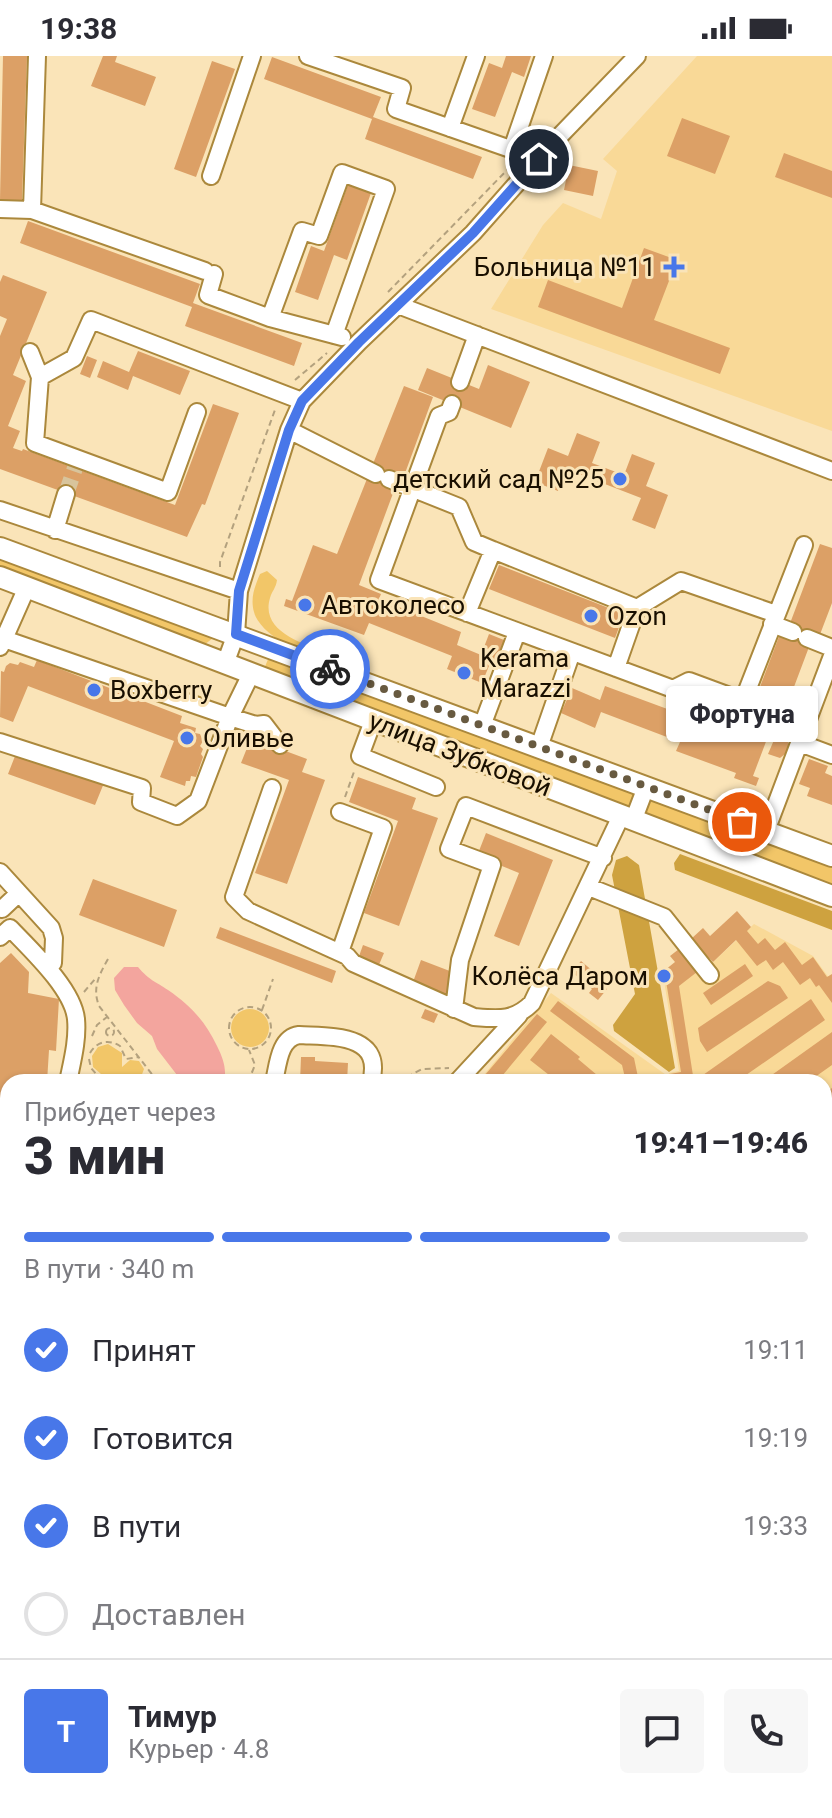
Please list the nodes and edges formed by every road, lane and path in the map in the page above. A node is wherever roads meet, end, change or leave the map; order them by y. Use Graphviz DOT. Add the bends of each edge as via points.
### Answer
graph roads {
  1 [pos="37,56"];
  2 [pos="252,56"];
  3 [pos="308,56"];
  4 [pos="476,56"];
  5 [pos="544,56"];
  6 [pos="637,56"];
  7 [pos="450,128"];
  8 [pos="512,149"];
  9 [pos="539,159"];
  10 [pos="211,176"];
  11 [pos="0,209"];
  12 [pos="32,210"];
  13 [pos="398,305"];
  14 [pos="270,318"];
  15 [pos="334,335"];
  16 [pos="477,335"];
  17 [pos="359,342"];
  18 [pos="30,352"];
  19 [pos="40,377"];
  20 [pos="460,382"];
  21 [pos="302,401"];
  22 [pos="452,404"];
  23 [pos="197,412"];
  24 [pos="289,430"];
  25 [pos="832,471"];
  26 [pos="412,487"];
  27 [pos="66,494"];
  28 [pos="0,510"];
  29 [pos="55,530"];
  30 [pos="804,545"];
  31 [pos="0,548"];
  32 [pos="493,550"];
  33 [pos="0,577"];
  34 [pos="27,587"];
  35 [pos="239,591"];
  36 [pos="637,608"];
  37 [pos="467,613"];
  38 [pos="774,619"];
  39 [pos="517,632"];
  40 [pos="236,634"];
  41 [pos="2,643"];
  42 [pos="832,648"];
  43 [pos="572,652"];
  44 [pos="832,656"];
  45 [pos="225,664"];
  46 [pos="616,668"];
  47 [pos="251,674"];
  48 [pos="230,717"];
  49 [pos="373,721"];
  50 [pos="482,726"];
  51 [pos="0,742"];
  52 [pos="800,743"];
  53 [pos="280,745"];
  54 [pos="539,747"];
  55 [pos="832,755"];
  56 [pos="360,756"];
  57 [pos="436,787"];
  58 [pos="646,787"];
  59 [pos="272,788"];
  60 [pos="340,812"];
  61 [pos="627,818"];
  62 [pos="766,831"];
  63 [pos="832,856"];
  64 [pos="603,858"];
  65 [pos="0,872"];
  66 [pos="589,887"];
  67 [pos="19,893"];
  68 [pos="832,896"];
  69 [pos="2,909"];
  70 [pos="0,937"];
  71 [pos="340,952"];
  72 [pos="108,959"];
  73 [pos="53,963"];
  74 [pos="710,975"];
  75 [pos="98,977"];
  76 [pos="273,979"];
  77 [pos="454,1009"];
  78 [pos="74,1011"];
  79 [pos="262,1011"];
  80 [pos="519,1015"];
  81 [pos="107,1017"];
  82 [pos="111,1026"];
  83 [pos="109,1041"];
  84 [pos="92,1049"];
  85 [pos="249,1049"];
  86 [pos="139,1057"];
  87 [pos="147,1068"];
  88 [pos="69,1074"];
  89 [pos="96,1074"];
  90 [pos="146,1074"];
  91 [pos="152,1074"];
  92 [pos="251,1074"];
  93 [pos="276,1074"];
  94 [pos="372,1074"];
  95 [pos="413,1074"];
  96 [pos="450,1074"];
  97 [pos="456,1074"];
  1 -- 12 [label="street"];
  2 -- 10 [label="street"];
  3 -- 7 [label="street" via="402,88 396,109"];
  4 -- 7 [label="street"];
  5 -- 8 [label="street"];
  6 -- 9 [label="street"];
  7 -- 8 [label="street"];
  8 -- 9 [label="street"];
  9 -- 13 [label="street"];
  11 -- 12 [label="street"];
  12 -- 14 [label="street" via="210,273 208,295"];
  13 -- 16 [label="street"];
  13 -- 17 [label="street"];
  14 -- 15 [label="street"];
  14 -- 15 [label="street" via="302,231 319,236 342,173 386,189"];
  15 -- 17 [label="street"];
  16 -- 20 [label="street"];
  16 -- 25 [label="street"];
  17 -- 21 [label="street"];
  18 -- 19 [label="street"];
  19 -- 21 [label="street" via="74,358 91,320"];
  19 -- 23 [label="street" via="35,443 77,464 168,492"];
  21 -- 24 [label="street"];
  22 -- 26 [label="street" via="439,416"];
  24 -- 26 [label="street"];
  24 -- 35 [label="street"];
  26 -- 32 [label="street" via="459,507 474,542"];
  26 -- 37 [label="street" via="379,580"];
  27 -- 29 [label="street"];
  28 -- 29 [label="street"];
  29 -- 35 [label="street"];
  30 -- 38 [label="street"];
  31 -- 40 [label="main road, улица Зубковой"];
  32 -- 36 [label="street"];
  32 -- 37 [label="street"];
  33 -- 34 [label="main road, улица Зубковой"];
  34 -- 41 [label="street"];
  34 -- 45 [label="main road, улица Зубковой"];
  35 -- 40 [label="street"];
  36 -- 38 [label="street" via="681,581"];
  36 -- 46 [label="street"];
  37 -- 39 [label="street"];
  38 -- 42 [label="street"];
  38 -- 46 [label="street" via="743,701 689,681 673,689"];
  39 -- 43 [label="street"];
  39 -- 50 [label="street"];
  40 -- 45 [label="street"];
  40 -- 50 [label="main road, улица Зубковой"];
  41 -- 48 [label="street"];
  43 -- 46 [label="street"];
  43 -- 54 [label="street"];
  44 -- 52 [label="street"];
  45 -- 47 [label="main road, улица Зубковой"];
  47 -- 48 [label="street"];
  47 -- 49 [label="main road, улица Зубковой"];
  48 -- 51 [label="street" via="198,801 177,816 141,802 142,788"];
  48 -- 53 [label="street" via="264,724"];
  49 -- 56 [label="street"];
  49 -- 61 [label="main road, улица Зубковой"];
  50 -- 54 [label="main road, улица Зубковой"];
  52 -- 55 [label="street"];
  52 -- 62 [label="street"];
  54 -- 58 [label="main road, улица Зубковой"];
  56 -- 57 [label="street"];
  56 -- 60 [label="path"];
  58 -- 61 [label="street"];
  58 -- 62 [label="main road, улица Зубковой"];
  59 -- 71 [label="street" via="234,897 248,911"];
  60 -- 71 [label="street" via="383,828"];
  61 -- 64 [label="street"];
  61 -- 68 [label="main road, улица Зубковой"];
  62 -- 63 [label="main road, улица Зубковой"];
  64 -- 66 [label="street"];
  64 -- 77 [label="street" via="466,806 449,849 492,865 460,960"];
  65 -- 67 [label="street"];
  66 -- 74 [label="street" via="664,917"];
  66 -- 80 [label="street" via="538,994"];
  67 -- 69 [label="street"];
  67 -- 73 [label="street" via="53,932"];
  70 -- 78 [label="street" via="10,928 55,978"];
  71 -- 77 [label="street" via="353,963"];
  72 -- 75 [label="path"];
  75 -- 78 [label="path"];
  75 -- 81 [label="path" via="96,998"];
  76 -- 79 [label="path"];
  77 -- 80 [label="street" via="474,1017"];
  78 -- 88 [label="street" via="77,1029"];
  79 -- 85 [label="path" via="270,1023 269,1036 261,1046"];
  79 -- 85 [label="path" via="244,1008 230,1021 232,1040"];
  80 -- 97 [label="street"];
  81 -- 82 [label="path"];
  81 -- 84 [label="path" via="93,1032"];
  82 -- 83 [label="path" via="106,1033"];
  82 -- 86 [label="path"];
  83 -- 84 [label="path"];
  83 -- 86 [label="path" via="120,1046 126,1059"];
  84 -- 89 [label="path" via="89,1062"];
  85 -- 92 [label="path" via="255,1065"];
  86 -- 87 [label="path"];
  87 -- 90 [label="path"];
  87 -- 91 [label="path"];
  93 -- 94 [label="street" via="285,1043 299,1035 357,1041 373,1065"];
  95 -- 96 [label="path" via="422,1069"];
}
